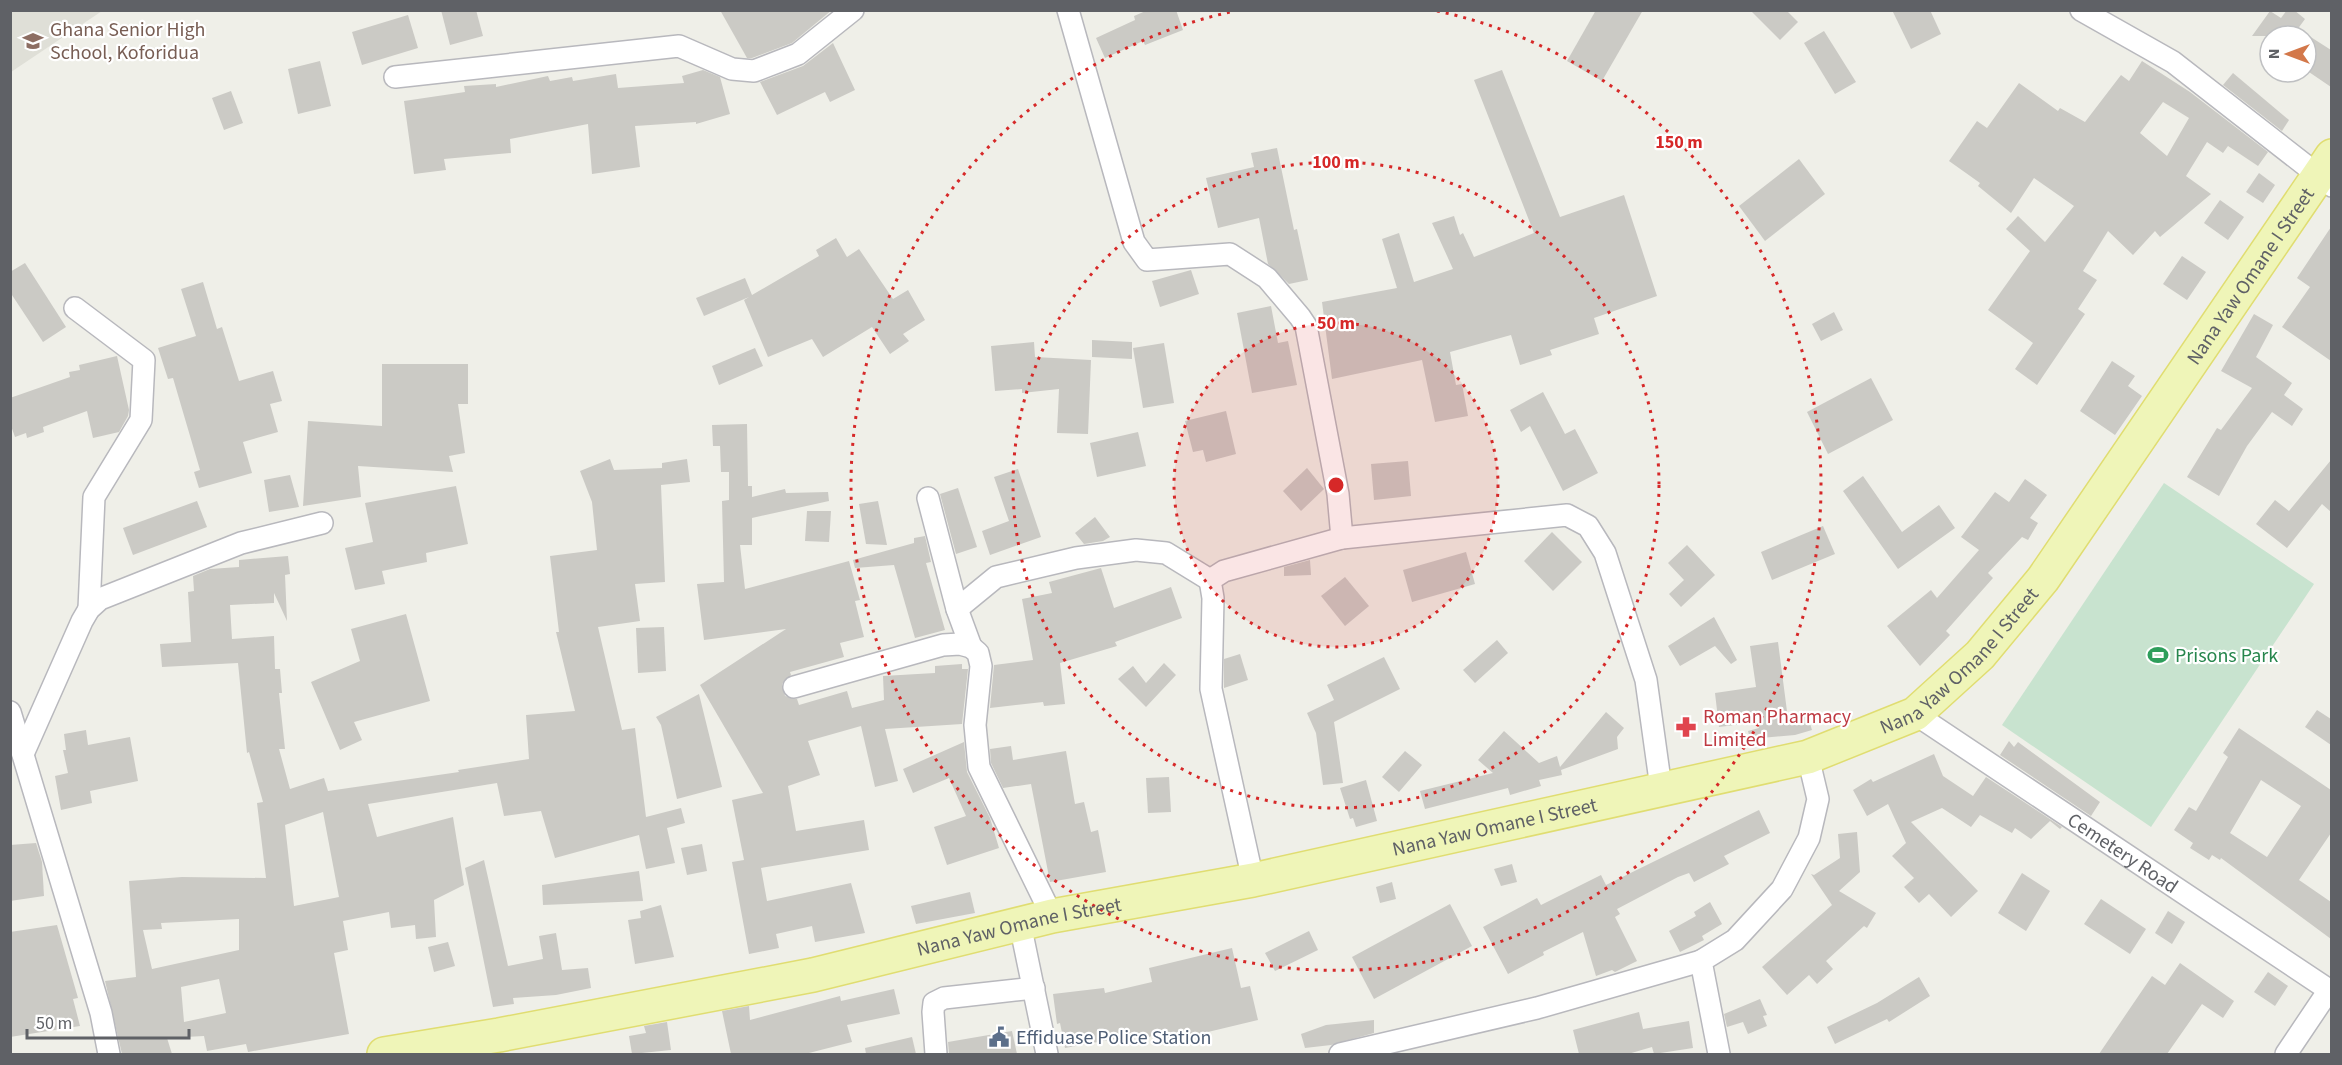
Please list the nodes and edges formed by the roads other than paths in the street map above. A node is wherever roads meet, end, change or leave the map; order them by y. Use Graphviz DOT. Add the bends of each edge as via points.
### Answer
graph roads {
  1 [pos="853,10"];
  2 [pos="1068,10"];
  3 [pos="2081,10"];
  4 [pos="395,77"];
  5 [pos="2327,173"];
  6 [pos="75,308"];
  7 [pos="928,498"];
  8 [pos="322,523"];
  9 [pos="1342,537"];
  10 [pos="1210,580"];
  11 [pos="88,609"];
  12 [pos="957,609"];
  13 [pos="971,647"];
  14 [pos="794,687"];
  15 [pos="10,712"];
  16 [pos="1915,714"];
  17 [pos="23,754"];
  18 [pos="1808,757"];
  19 [pos="1661,788"];
  20 [pos="1253,880"];
  21 [pos="1052,916"];
  22 [pos="1020,924"];
  23 [pos="1701,961"];
  24 [pos="1034,988"];
  25 [pos="2330,991"];
  26 [pos="502,1045"];
  27 [pos="109,1054"];
  28 [pos="384,1054"];
  29 [pos="936,1054"];
  30 [pos="1047,1054"];
  31 [pos="1340,1054"];
  32 [pos="1719,1054"];
  33 [pos="2286,1054"];
  1 -- 4 [label="street" via="798,54 754,71 732,69 679,46"];
  2 -- 9 [label="street" via="1134,242 1148,260 1230,254 1267,278 1306,326 1338,494"];
  3 -- 5 [label="street" via="2173,63"];
  5 -- 16 [label="main road, Nana Yaw Omane I Street" via="2043,579 1980,655"];
  6 -- 11 [label="street" via="144,360 141,420 94,497"];
  7 -- 12 [label="street"];
  8 -- 11 [label="street" via="240,543 100,599"];
  9 -- 10 [label="street" via="1224,571"];
  9 -- 19 [label="street" via="1567,515 1588,526 1605,553 1646,680"];
  10 -- 12 [label="street" via="1166,553 1136,550 1076,558 996,577"];
  10 -- 20 [label="street" via="1211,689"];
  11 -- 17 [label="street"];
  12 -- 13 [label="street"];
  13 -- 14 [label="street" via="943,645"];
  13 -- 21 [label="street" via="978,653 981,666 975,725 979,767"];
  15 -- 17 [label="street"];
  16 -- 18 [label="main road, Nana Yaw Omane I Street"];
  16 -- 25 [label="street, Cemetery Road"];
  17 -- 27 [label="street" via="101,1013"];
  18 -- 19 [label="main road, Nana Yaw Omane I Street"];
  18 -- 23 [label="street" via="1818,799 1809,838 1782,889 1735,940"];
  19 -- 20 [label="main road, Nana Yaw Omane I Street"];
  20 -- 21 [label="main road, Nana Yaw Omane I Street"];
  21 -- 22 [label="main road, Nana Yaw Omane I Street"];
  22 -- 24 [label="street"];
  22 -- 26 [label="main road, Nana Yaw Omane I Street"];
  23 -- 31 [label="street" via="1525,1011"];
  23 -- 32 [label="street"];
  24 -- 29 [label="street" via="944,998 934,1003"];
  24 -- 30 [label="street"];
  25 -- 33 [label="street"];
  26 -- 28 [label="main road, Nana Yaw Omane I Street"];
}
